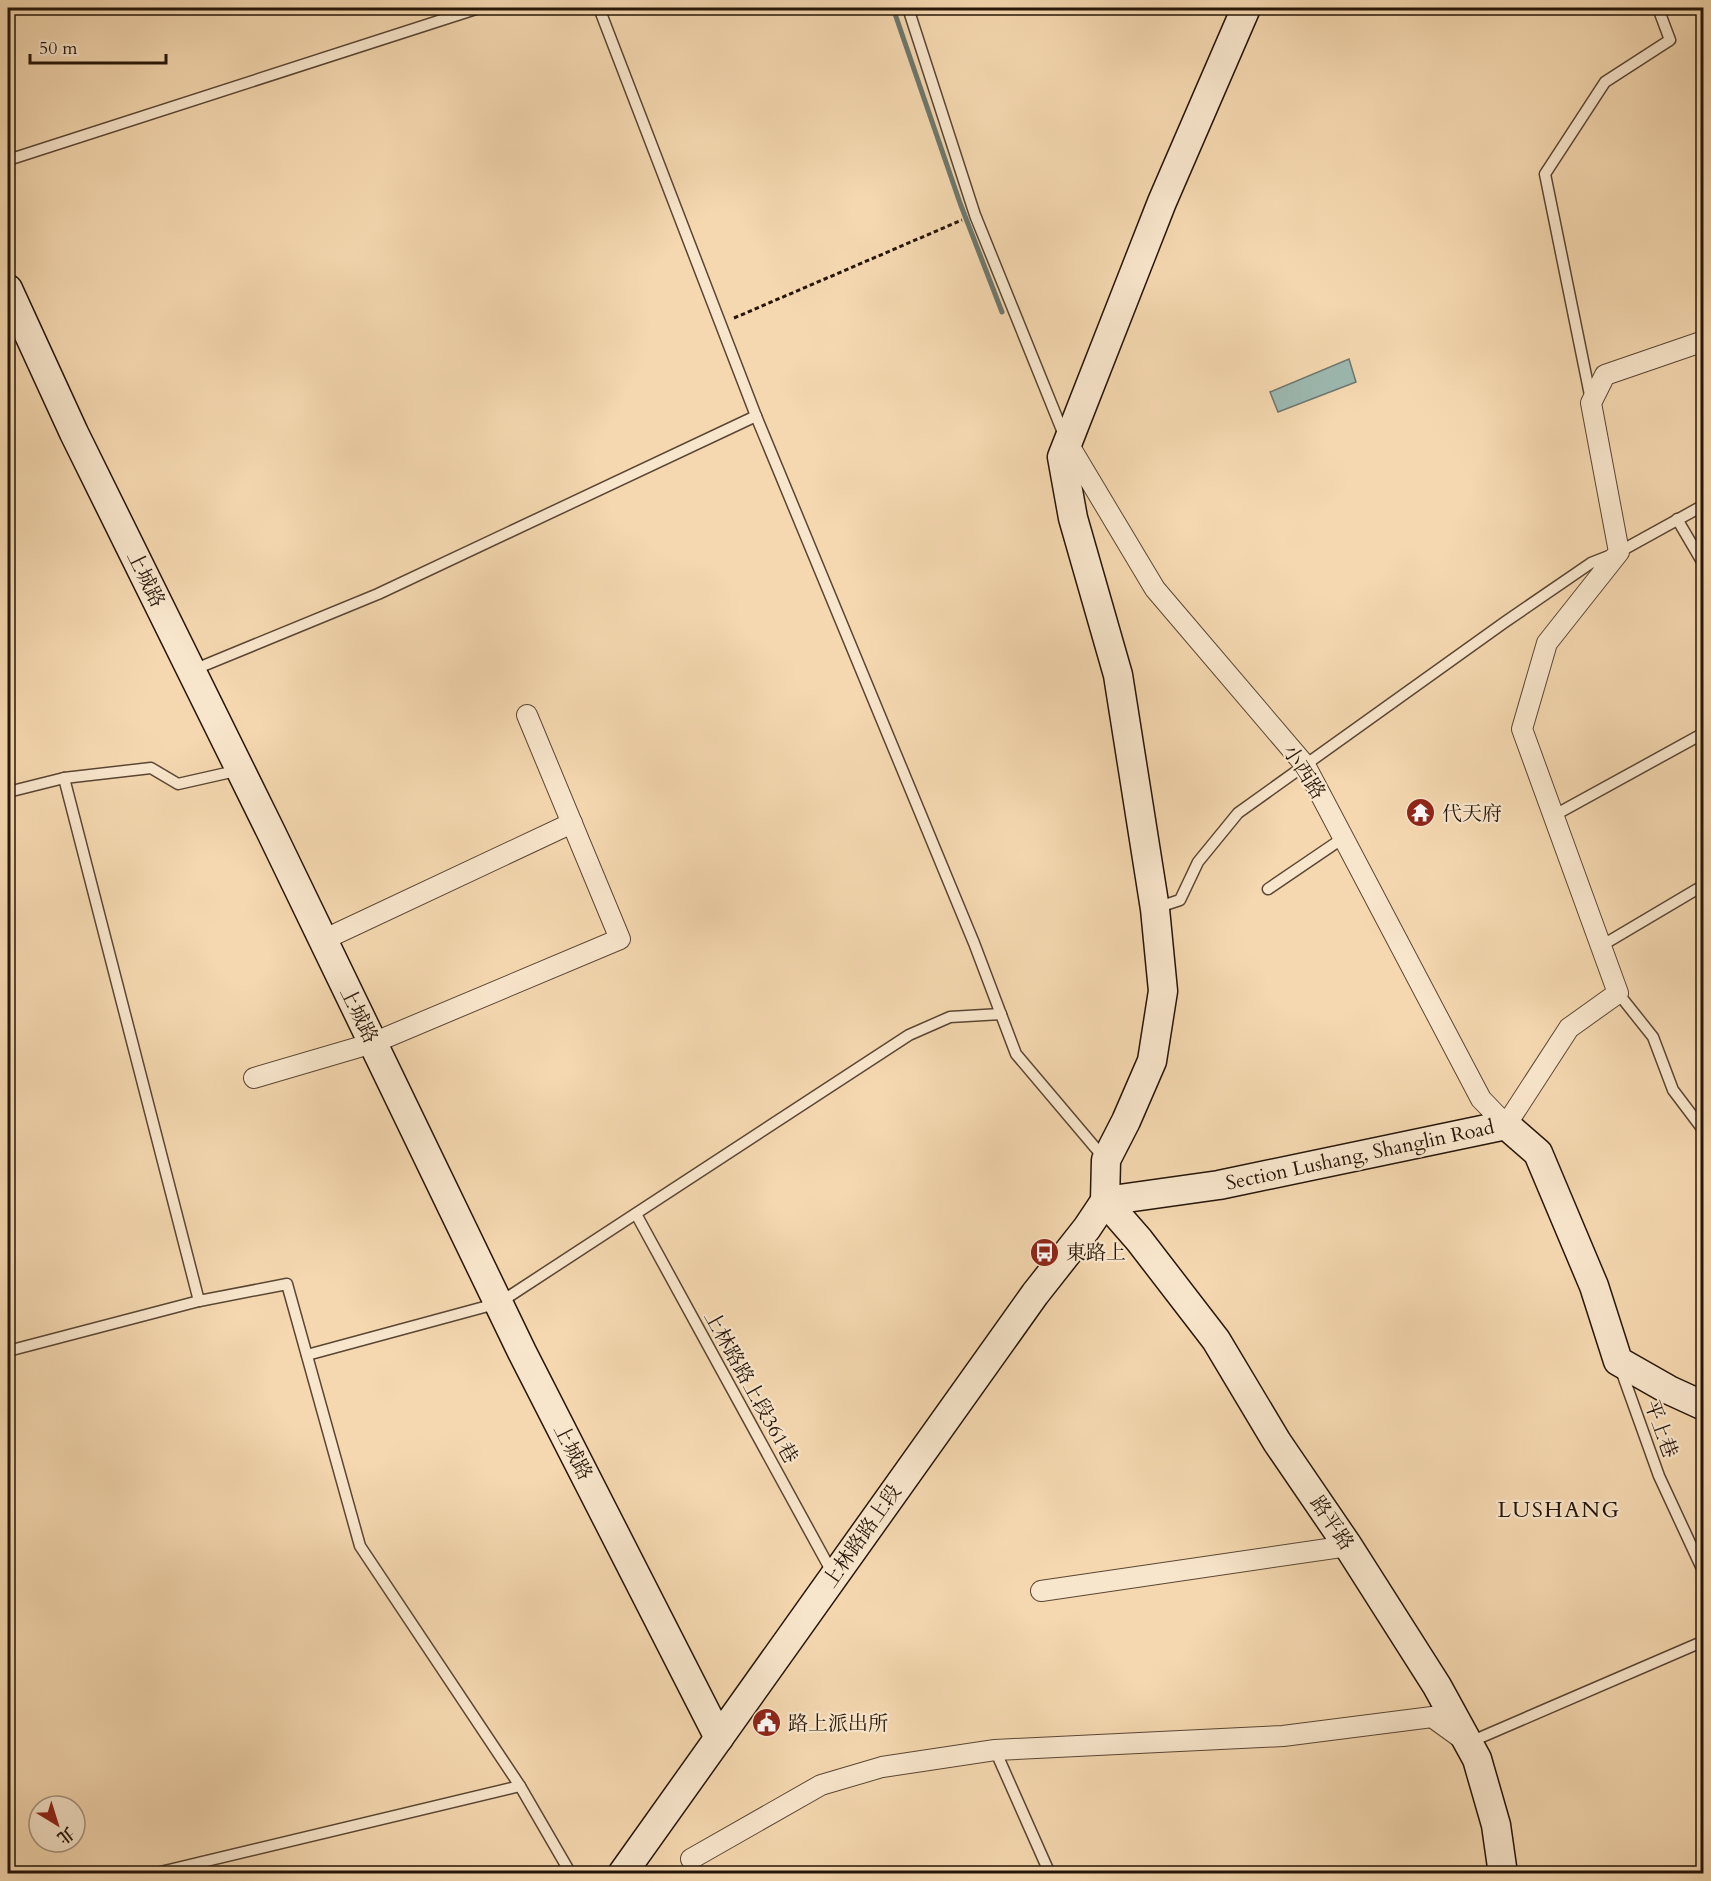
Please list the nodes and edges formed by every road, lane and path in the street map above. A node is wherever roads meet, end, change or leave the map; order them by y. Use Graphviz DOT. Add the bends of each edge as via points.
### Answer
graph roads {
  1 [pos="479,8"];
  2 [pos="599,8"];
  3 [pos="908,8"];
  4 [pos="1245,8"];
  5 [pos="1658,8"];
  6 [pos="8,160"];
  7 [pos="975,215"];
  8 [pos="8,289"];
  9 [pos="720,324"];
  10 [pos="1704,340"];
  11 [pos="1591,403"];
  12 [pos="756,416"];
  13 [pos="1068,442"];
  14 [pos="1704,505"];
  15 [pos="1677,519"];
  16 [pos="1619,552"];
  17 [pos="1704,565"];
  18 [pos="191,671"];
  19 [pos="527,715"];
  20 [pos="1704,733"];
  21 [pos="1305,765"];
  22 [pos="240,770"];
  23 [pos="64,778"];
  24 [pos="8,792"];
  25 [pos="1553,816"];
  26 [pos="572,823"];
  27 [pos="1343,838"];
  28 [pos="1704,885"];
  29 [pos="1268,889"];
  30 [pos="1155,909"];
  31 [pos="323,940"];
  32 [pos="1601,946"];
  33 [pos="1618,993"];
  34 [pos="1001,1014"];
  35 [pos="373,1043"];
  36 [pos="254,1078"];
  37 [pos="1506,1125"];
  38 [pos="1704,1131"];
  39 [pos="1106,1160"];
  40 [pos="1104,1201"];
  41 [pos="636,1214"];
  42 [pos="199,1301"];
  43 [pos="499,1304"];
  44 [pos="8,1351"];
  45 [pos="307,1355"];
  46 [pos="1618,1361"];
  47 [pos="1704,1406"];
  48 [pos="1348,1546"];
  49 [pos="1704,1573"];
  50 [pos="834,1576"];
  51 [pos="1041,1591"];
  52 [pos="1704,1641"];
  53 [pos="719,1738"];
  54 [pos="1468,1743"];
  55 [pos="995,1750"];
  56 [pos="520,1786"];
  57 [pos="691,1859"];
  58 [pos="152,1874"];
  59 [pos="571,1874"];
  60 [pos="622,1874"];
  61 [pos="1050,1874"];
  62 [pos="1503,1874"];
  1 -- 6 [label="lane"];
  2 -- 9 [label="lane"];
  3 -- 7 [label="lane"];
  4 -- 13 [label="street" via="1162,202"];
  5 -- 11 [label="lane" via="1670,40 1605,82 1545,174"];
  7 -- 9 [label="path"];
  7 -- 13 [label="lane"];
  8 -- 18 [label="street, 上城路"];
  9 -- 12 [label="lane"];
  10 -- 11 [label="street" via="1605,375"];
  11 -- 16 [label="street"];
  12 -- 18 [label="lane" via="378,594"];
  12 -- 34 [label="lane"];
  13 -- 21 [label="street, 小西路" via="1155,589"];
  13 -- 30 [label="street" via="1062,457 1067,488 1118,675"];
  14 -- 15 [label="lane"];
  15 -- 16 [label="lane"];
  15 -- 17 [label="lane"];
  16 -- 21 [label="lane" via="1591,564 1505,622"];
  16 -- 25 [label="street" via="1547,644 1522,729"];
  18 -- 22 [label="street, 上城路"];
  19 -- 26 [label="street"];
  20 -- 25 [label="lane"];
  21 -- 27 [label="street, 小西路"];
  21 -- 30 [label="lane" via="1238,813 1198,862 1180,900"];
  22 -- 23 [label="lane" via="178,784 151,768"];
  22 -- 31 [label="street, 上城路"];
  23 -- 24 [label="lane"];
  23 -- 42 [label="lane"];
  25 -- 32 [label="street"];
  26 -- 31 [label="street"];
  26 -- 35 [label="street" via="620,939"];
  27 -- 29 [label="lane"];
  27 -- 37 [label="street, 小西路" via="1481,1099"];
  28 -- 32 [label="lane"];
  30 -- 39 [label="street" via="1163,991 1152,1061"];
  31 -- 35 [label="street, 上城路"];
  32 -- 33 [label="street"];
  33 -- 37 [label="street" via="1569,1028"];
  33 -- 38 [label="lane" via="1653,1037 1673,1090"];
  34 -- 39 [label="lane" via="1016,1054"];
  34 -- 41 [label="lane" via="950,1017 909,1035"];
  35 -- 36 [label="street"];
  35 -- 43 [label="street, 上城路"];
  37 -- 40 [label="street, Section Lushang, Shanglin Road" via="1219,1185"];
  37 -- 46 [label="street, Section Lushang, Shanglin Road" via="1538,1153 1594,1286"];
  39 -- 40 [label="street"];
  40 -- 48 [label="street, 路平路" via="1216,1341 1277,1442"];
  40 -- 50 [label="street, 上林路路上段"];
  41 -- 43 [label="lane"];
  41 -- 50 [label="lane, 上林路路上段361巷"];
  42 -- 44 [label="lane"];
  42 -- 45 [label="lane" via="287,1284"];
  43 -- 45 [label="lane"];
  43 -- 53 [label="street, 上城路"];
  45 -- 56 [label="lane" via="360,1546"];
  46 -- 47 [label="street"];
  46 -- 49 [label="lane, 平上巷" via="1659,1476"];
  48 -- 51 [label="street"];
  48 -- 54 [label="street, 路平路" via="1437,1686"];
  50 -- 53 [label="street, 上林路路上段"];
  52 -- 54 [label="lane"];
  53 -- 60 [label="street, 上林路路上段"];
  54 -- 55 [label="street" via="1432,1717 1283,1736"];
  54 -- 62 [label="street, 路平路" via="1477,1759 1496,1825"];
  55 -- 57 [label="street" via="882,1767 821,1785"];
  55 -- 61 [label="lane"];
  56 -- 58 [label="lane"];
  56 -- 59 [label="lane"];
}
